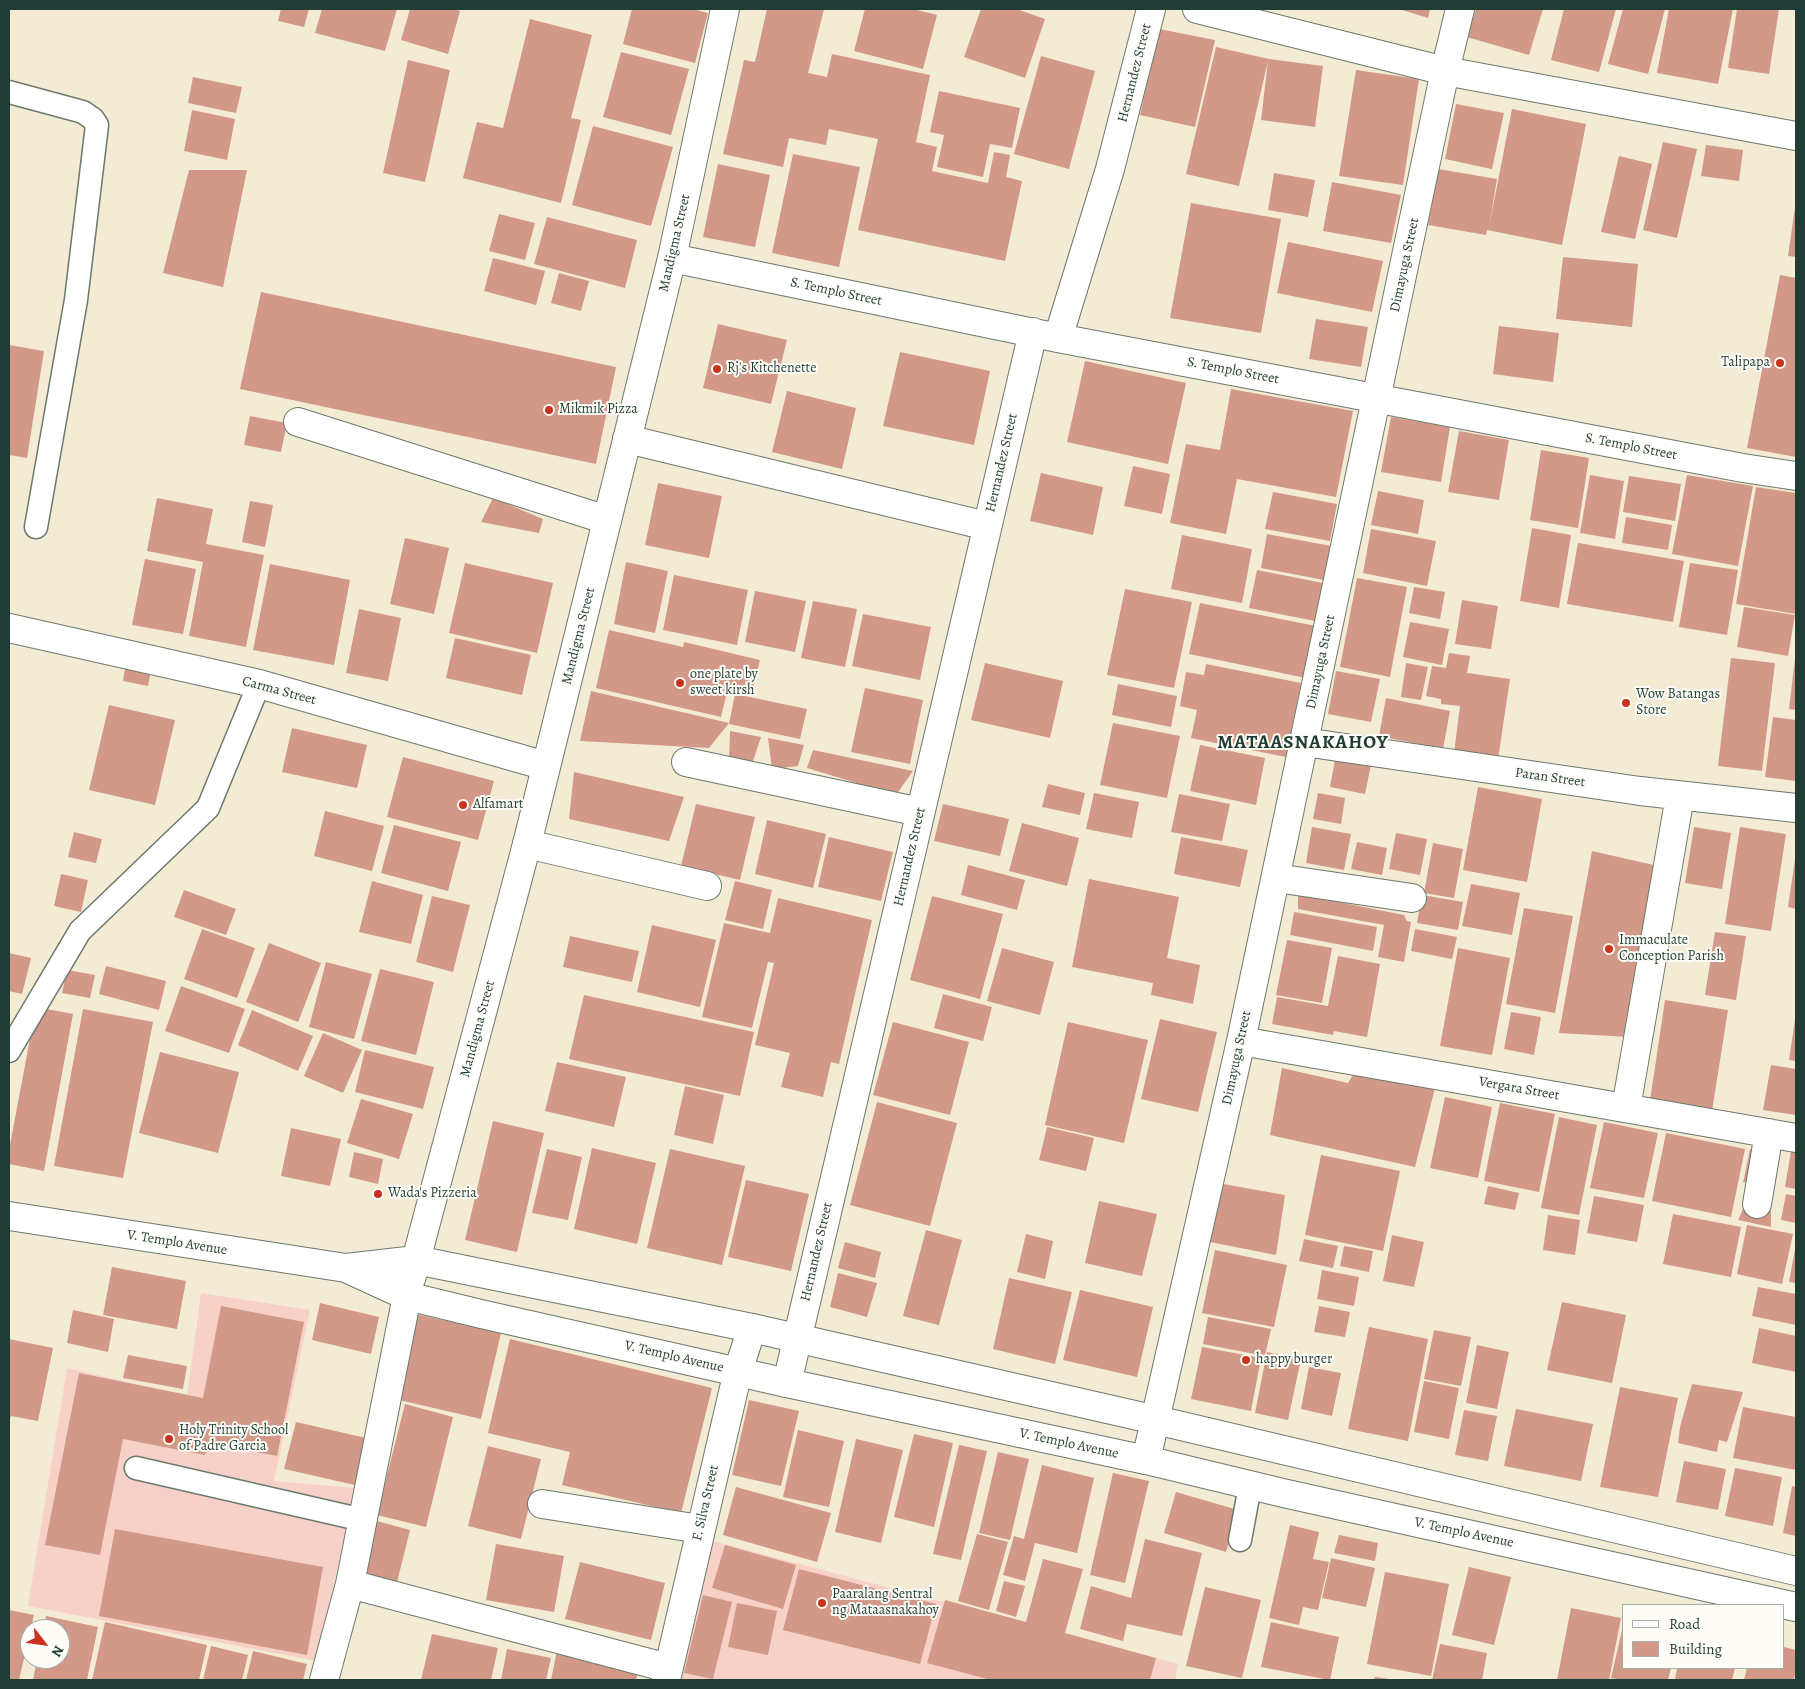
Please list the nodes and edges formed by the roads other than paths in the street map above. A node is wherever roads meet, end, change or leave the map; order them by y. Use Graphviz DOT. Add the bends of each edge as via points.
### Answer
graph roads {
  1 [pos="725,9"];
  2 [pos="1151,9"];
  3 [pos="1197,9"];
  4 [pos="1460,9"];
  5 [pos="1445,72"];
  6 [pos="9,92"];
  7 [pos="1796,136"];
  8 [pos="672,258"];
  9 [pos="1046,335"];
  10 [pos="1376,399"];
  11 [pos="298,422"];
  12 [pos="628,439"];
  13 [pos="1796,476"];
  14 [pos="608,520"];
  15 [pos="987,526"];
  16 [pos="36,528"];
  17 [pos="9,628"];
  18 [pos="259,684"];
  19 [pos="1304,742"];
  20 [pos="686,762"];
  21 [pos="546,766"];
  22 [pos="1680,796"];
  23 [pos="1796,808"];
  24 [pos="920,812"];
  25 [pos="527,844"];
  26 [pos="1276,878"];
  27 [pos="707,886"];
  28 [pos="1412,898"];
  29 [pos="1241,1041"];
  30 [pos="9,1051"];
  31 [pos="1626,1108"];
  32 [pos="1769,1133"];
  33 [pos="1796,1138"];
  34 [pos="1757,1204"];
  35 [pos="9,1216"];
  36 [pos="416,1260"];
  37 [pos="346,1268"];
  38 [pos="407,1296"];
  39 [pos="752,1328"];
  40 [pos="796,1339"];
  41 [pos="738,1372"];
  42 [pos="787,1383"];
  43 [pos="1156,1420"];
  44 [pos="1146,1460"];
  45 [pos="136,1468"];
  46 [pos="1250,1486"];
  47 [pos="542,1504"];
  48 [pos="363,1520"];
  49 [pos="700,1528"];
  50 [pos="1240,1540"];
  51 [pos="1796,1571"];
  52 [pos="350,1584"];
  53 [pos="1782,1604"];
  54 [pos="667,1674"];
  55 [pos="324,1680"];
  1 -- 8 [label="street, Mandigma Street"];
  2 -- 9 [label="street, Hernandez Street" via="1110,169"];
  3 -- 5 [label="street"];
  4 -- 5 [label="street, Dimayuga Street"];
  5 -- 7 [label="street"];
  5 -- 10 [label="street, Dimayuga Street"];
  6 -- 16 [label="lane" via="83,112 98,125 76,300"];
  8 -- 9 [label="street, S. Templo Street"];
  8 -- 12 [label="street, Mandigma Street"];
  9 -- 10 [label="street, S. Templo Street"];
  9 -- 15 [label="street, Hernandez Street"];
  10 -- 13 [label="street, S. Templo Street"];
  10 -- 19 [label="street, Dimayuga Street"];
  11 -- 14 [label="street"];
  12 -- 14 [label="street, Mandigma Street"];
  12 -- 15 [label="street"];
  14 -- 21 [label="street, Mandigma Street"];
  15 -- 24 [label="street, Hernandez Street"];
  17 -- 18 [label="street, Carma Street"];
  18 -- 21 [label="street, Carma Street"];
  18 -- 30 [label="lane" via="208,808 80,930"];
  19 -- 22 [label="street, Paran Street"];
  19 -- 26 [label="street, Dimayuga Street"];
  20 -- 24 [label="street"];
  21 -- 25 [label="street, Mandigma Street"];
  22 -- 23 [label="street, Paran Street"];
  22 -- 31 [label="street"];
  24 -- 40 [label="street, Hernandez Street"];
  25 -- 27 [label="street"];
  25 -- 36 [label="street, Mandigma Street"];
  26 -- 28 [label="street"];
  26 -- 29 [label="street, Dimayuga Street"];
  29 -- 31 [label="street, Vergara Street"];
  29 -- 43 [label="street, Dimayuga Street"];
  31 -- 32 [label="street, Vergara Street"];
  32 -- 33 [label="street, Vergara Street"];
  32 -- 34 [label="street"];
  35 -- 37 [label="street, V. Templo Avenue"];
  36 -- 37 [label="street, V. Templo Avenue"];
  36 -- 38 [label="street, Mandigma Street"];
  36 -- 39 [label="street, V. Templo Avenue"];
  37 -- 38 [label="street, V. Templo Avenue"];
  38 -- 41 [label="street, V. Templo Avenue"];
  38 -- 48 [label="street, Mandigma Street"];
  39 -- 40 [label="street, V. Templo Avenue"];
  39 -- 41 [label="street, F. Silva Street"];
  40 -- 42 [label="street, Hernandez Street"];
  40 -- 43 [label="street, V. Templo Avenue"];
  41 -- 42 [label="street, V. Templo Avenue"];
  41 -- 49 [label="street, F. Silva Street"];
  42 -- 44 [label="street, V. Templo Avenue"];
  43 -- 44 [label="street, Dimayuga Street"];
  43 -- 51 [label="street, V. Templo Avenue"];
  44 -- 46 [label="street, V. Templo Avenue"];
  45 -- 48 [label="lane"];
  46 -- 50 [label="lane"];
  46 -- 53 [label="street, V. Templo Avenue"];
  47 -- 49 [label="street"];
  48 -- 52 [label="street, Mandigma Street"];
  49 -- 54 [label="street, F. Silva Street"];
  52 -- 54 [label="street"];
  52 -- 55 [label="street, Mandigma Street"];
}
